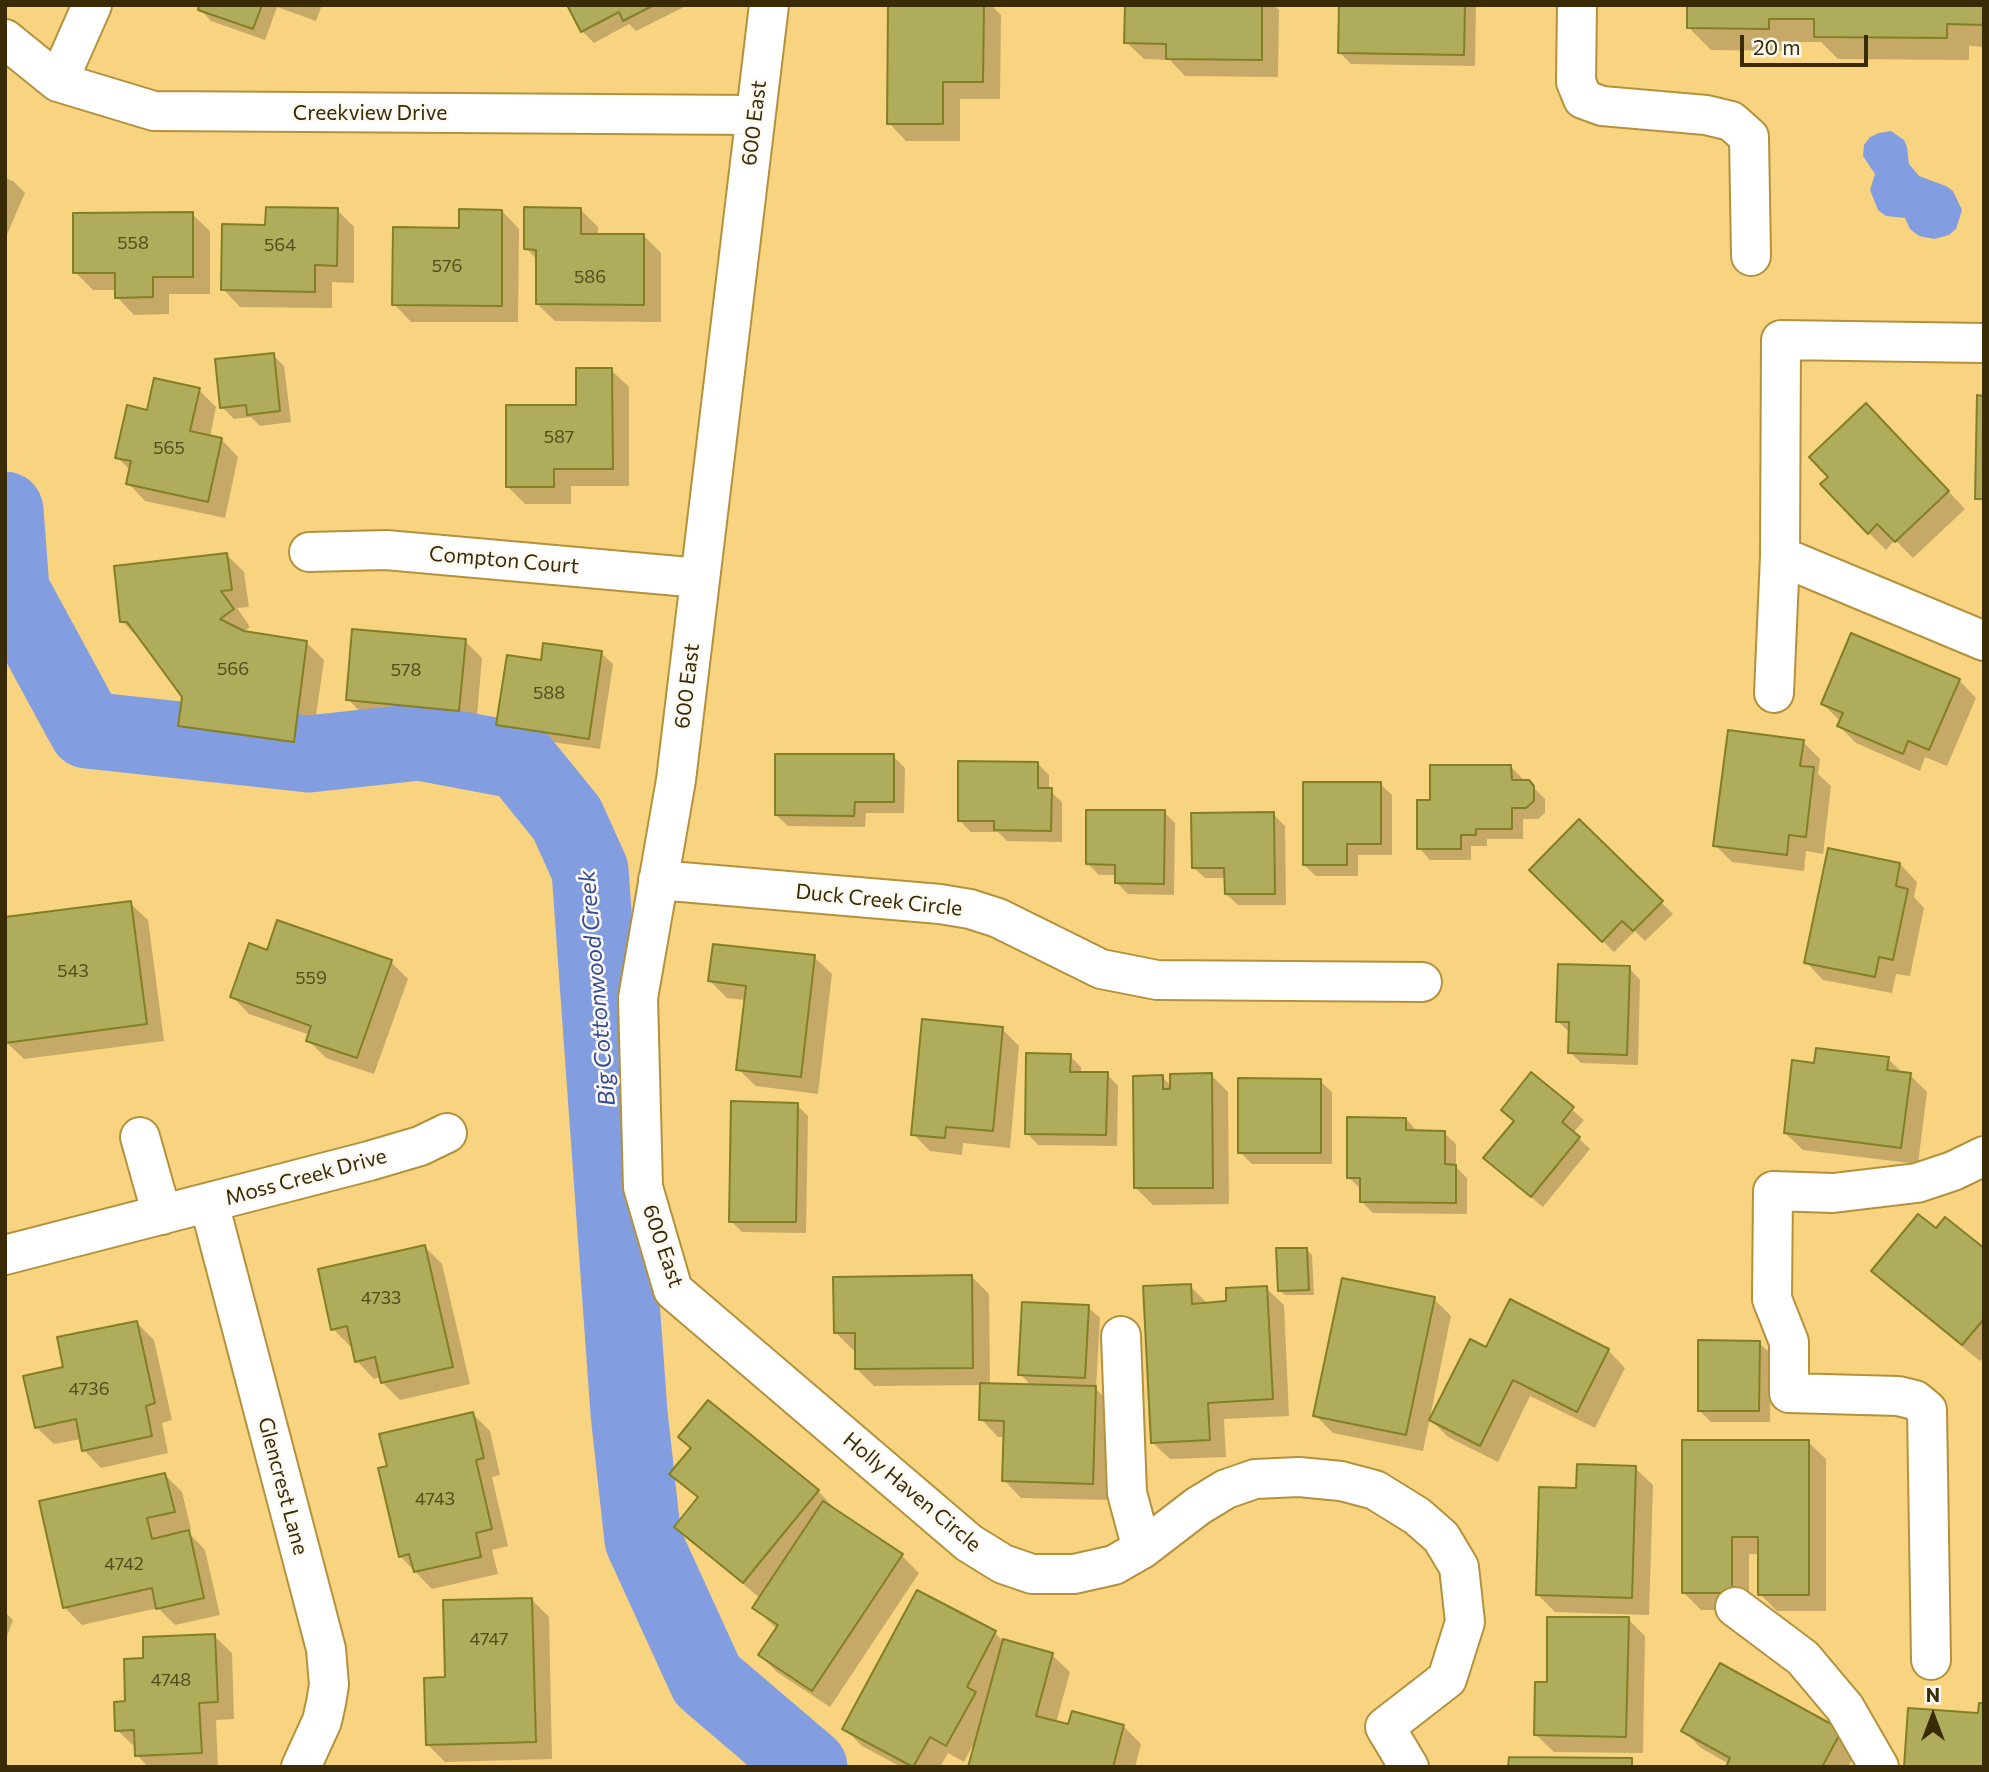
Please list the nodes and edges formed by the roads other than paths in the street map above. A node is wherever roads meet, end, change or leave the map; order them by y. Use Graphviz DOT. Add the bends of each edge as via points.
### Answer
graph roads {
  1 [pos="92,5"];
  2 [pos="769,5"];
  3 [pos="1577,5"];
  4 [pos="5,39"];
  5 [pos="58,82"];
  6 [pos="755,115"];
  7 [pos="1751,256"];
  8 [pos="1984,343"];
  9 [pos="309,552"];
  10 [pos="1780,556"];
  11 [pos="700,578"];
  12 [pos="1984,641"];
  13 [pos="1774,693"];
  14 [pos="658,880"];
  15 [pos="1422,982"];
  16 [pos="447,1133"];
  17 [pos="140,1138"];
  18 [pos="1984,1156"];
  19 [pos="209,1203"];
  20 [pos="162,1215"];
  21 [pos="5,1255"];
  22 [pos="1121,1336"];
  23 [pos="730,1338"];
  24 [pos="1142,1549"];
  25 [pos="1735,1607"];
  26 [pos="1931,1660"];
  27 [pos="302,1767"];
  28 [pos="1409,1767"];
  29 [pos="1879,1767"];
  1 -- 5 [label="street"];
  2 -- 6 [label="street, 600 East"];
  3 -- 7 [label="street" via="1576,82 1583,99 1602,106 1706,115 1731,121 1749,137"];
  4 -- 5 [label="street, Creekview Drive"];
  5 -- 6 [label="street, Creekview Drive" via="154,111"];
  6 -- 11 [label="street, 600 East"];
  8 -- 10 [label="street" via="1781,340"];
  9 -- 11 [label="street, Compton Court" via="386,550"];
  10 -- 12 [label="street"];
  10 -- 13 [label="street"];
  11 -- 14 [label="street, 600 East" via="676,780"];
  14 -- 15 [label="street, Duck Creek Circle" via="970,909 999,918 1101,969 1157,980"];
  14 -- 23 [label="street, 600 East" via="638,998 643,1187 673,1290"];
  16 -- 19 [label="street, Moss Creek Drive" via="397,1153"];
  17 -- 20 [label="street"];
  18 -- 26 [label="street" via="1917,1183 1833,1193 1773,1191 1772,1299 1789,1342 1789,1393 1898,1396 1915,1400 1927,1410"];
  19 -- 20 [label="street, Moss Creek Drive"];
  19 -- 27 [label="street, Glencrest Lane" via="326,1649 326,1703"];
  20 -- 21 [label="street, Moss Creek Drive"];
  22 -- 24 [label="street" via="1127,1493"];
  23 -- 24 [label="street, Holly Haven Circle" via="969,1543 1003,1564 1032,1574 1074,1574 1114,1565"];
  24 -- 28 [label="street, Holly Haven Circle" via="1198,1506 1255,1479 1341,1481 1375,1490 1417,1516 1441,1538 1459,1567 1465,1622 1447,1679 1385,1727"];
  25 -- 29 [label="street" via="1803,1658 1846,1708"];
}
